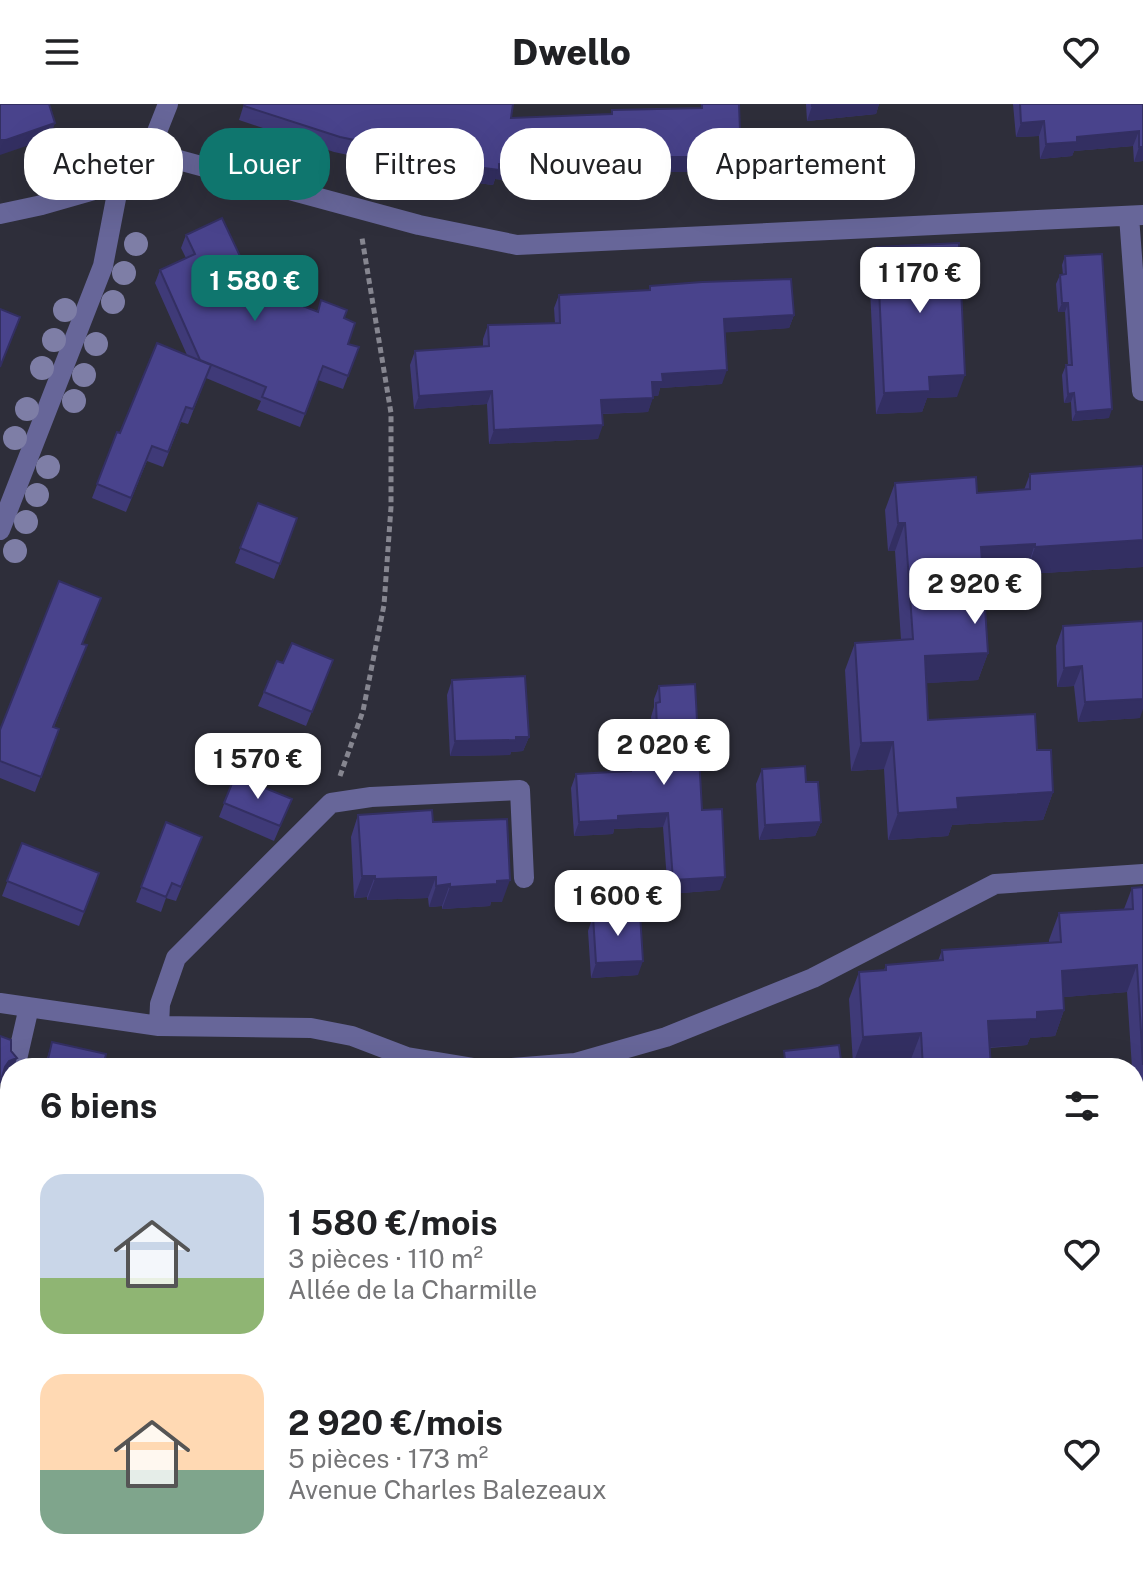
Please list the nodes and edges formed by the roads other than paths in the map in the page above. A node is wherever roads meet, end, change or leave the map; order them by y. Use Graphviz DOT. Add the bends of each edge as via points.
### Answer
graph roads {
  1 [pos="168,104"];
  2 [pos="158,128"];
  3 [pos="183,161"];
  4 [pos="60,200"];
  5 [pos="116,200"];
  6 [pos="0,214"];
  7 [pos="1136,215"];
  8 [pos="1141,338"];
  9 [pos="1142,391"];
  10 [pos="0,530"];
  11 [pos="1143,874"];
  12 [pos="524,878"];
  13 [pos="0,1003"];
  14 [pos="29,1007"];
  15 [pos="159,1026"];
  16 [pos="17,1058"];
  17 [pos="413,1058"];
  18 [pos="592,1058"];
  1 -- 2 [label="street"];
  3 -- 7 [label="street" via="419,225 517,245"];
  4 -- 6 [label="street"];
  5 -- 10 [label="street" via="103,266"];
  7 -- 8 [label="street"];
  8 -- 9 [label="street"];
  11 -- 18 [label="street" via="995,884 813,978 666,1037"];
  12 -- 15 [label="street" via="520,790 331,803 176,958 160,1004"];
  13 -- 14 [label="street"];
  14 -- 15 [label="street"];
  14 -- 16 [label="street"];
  15 -- 17 [label="street" via="311,1028"];
}
